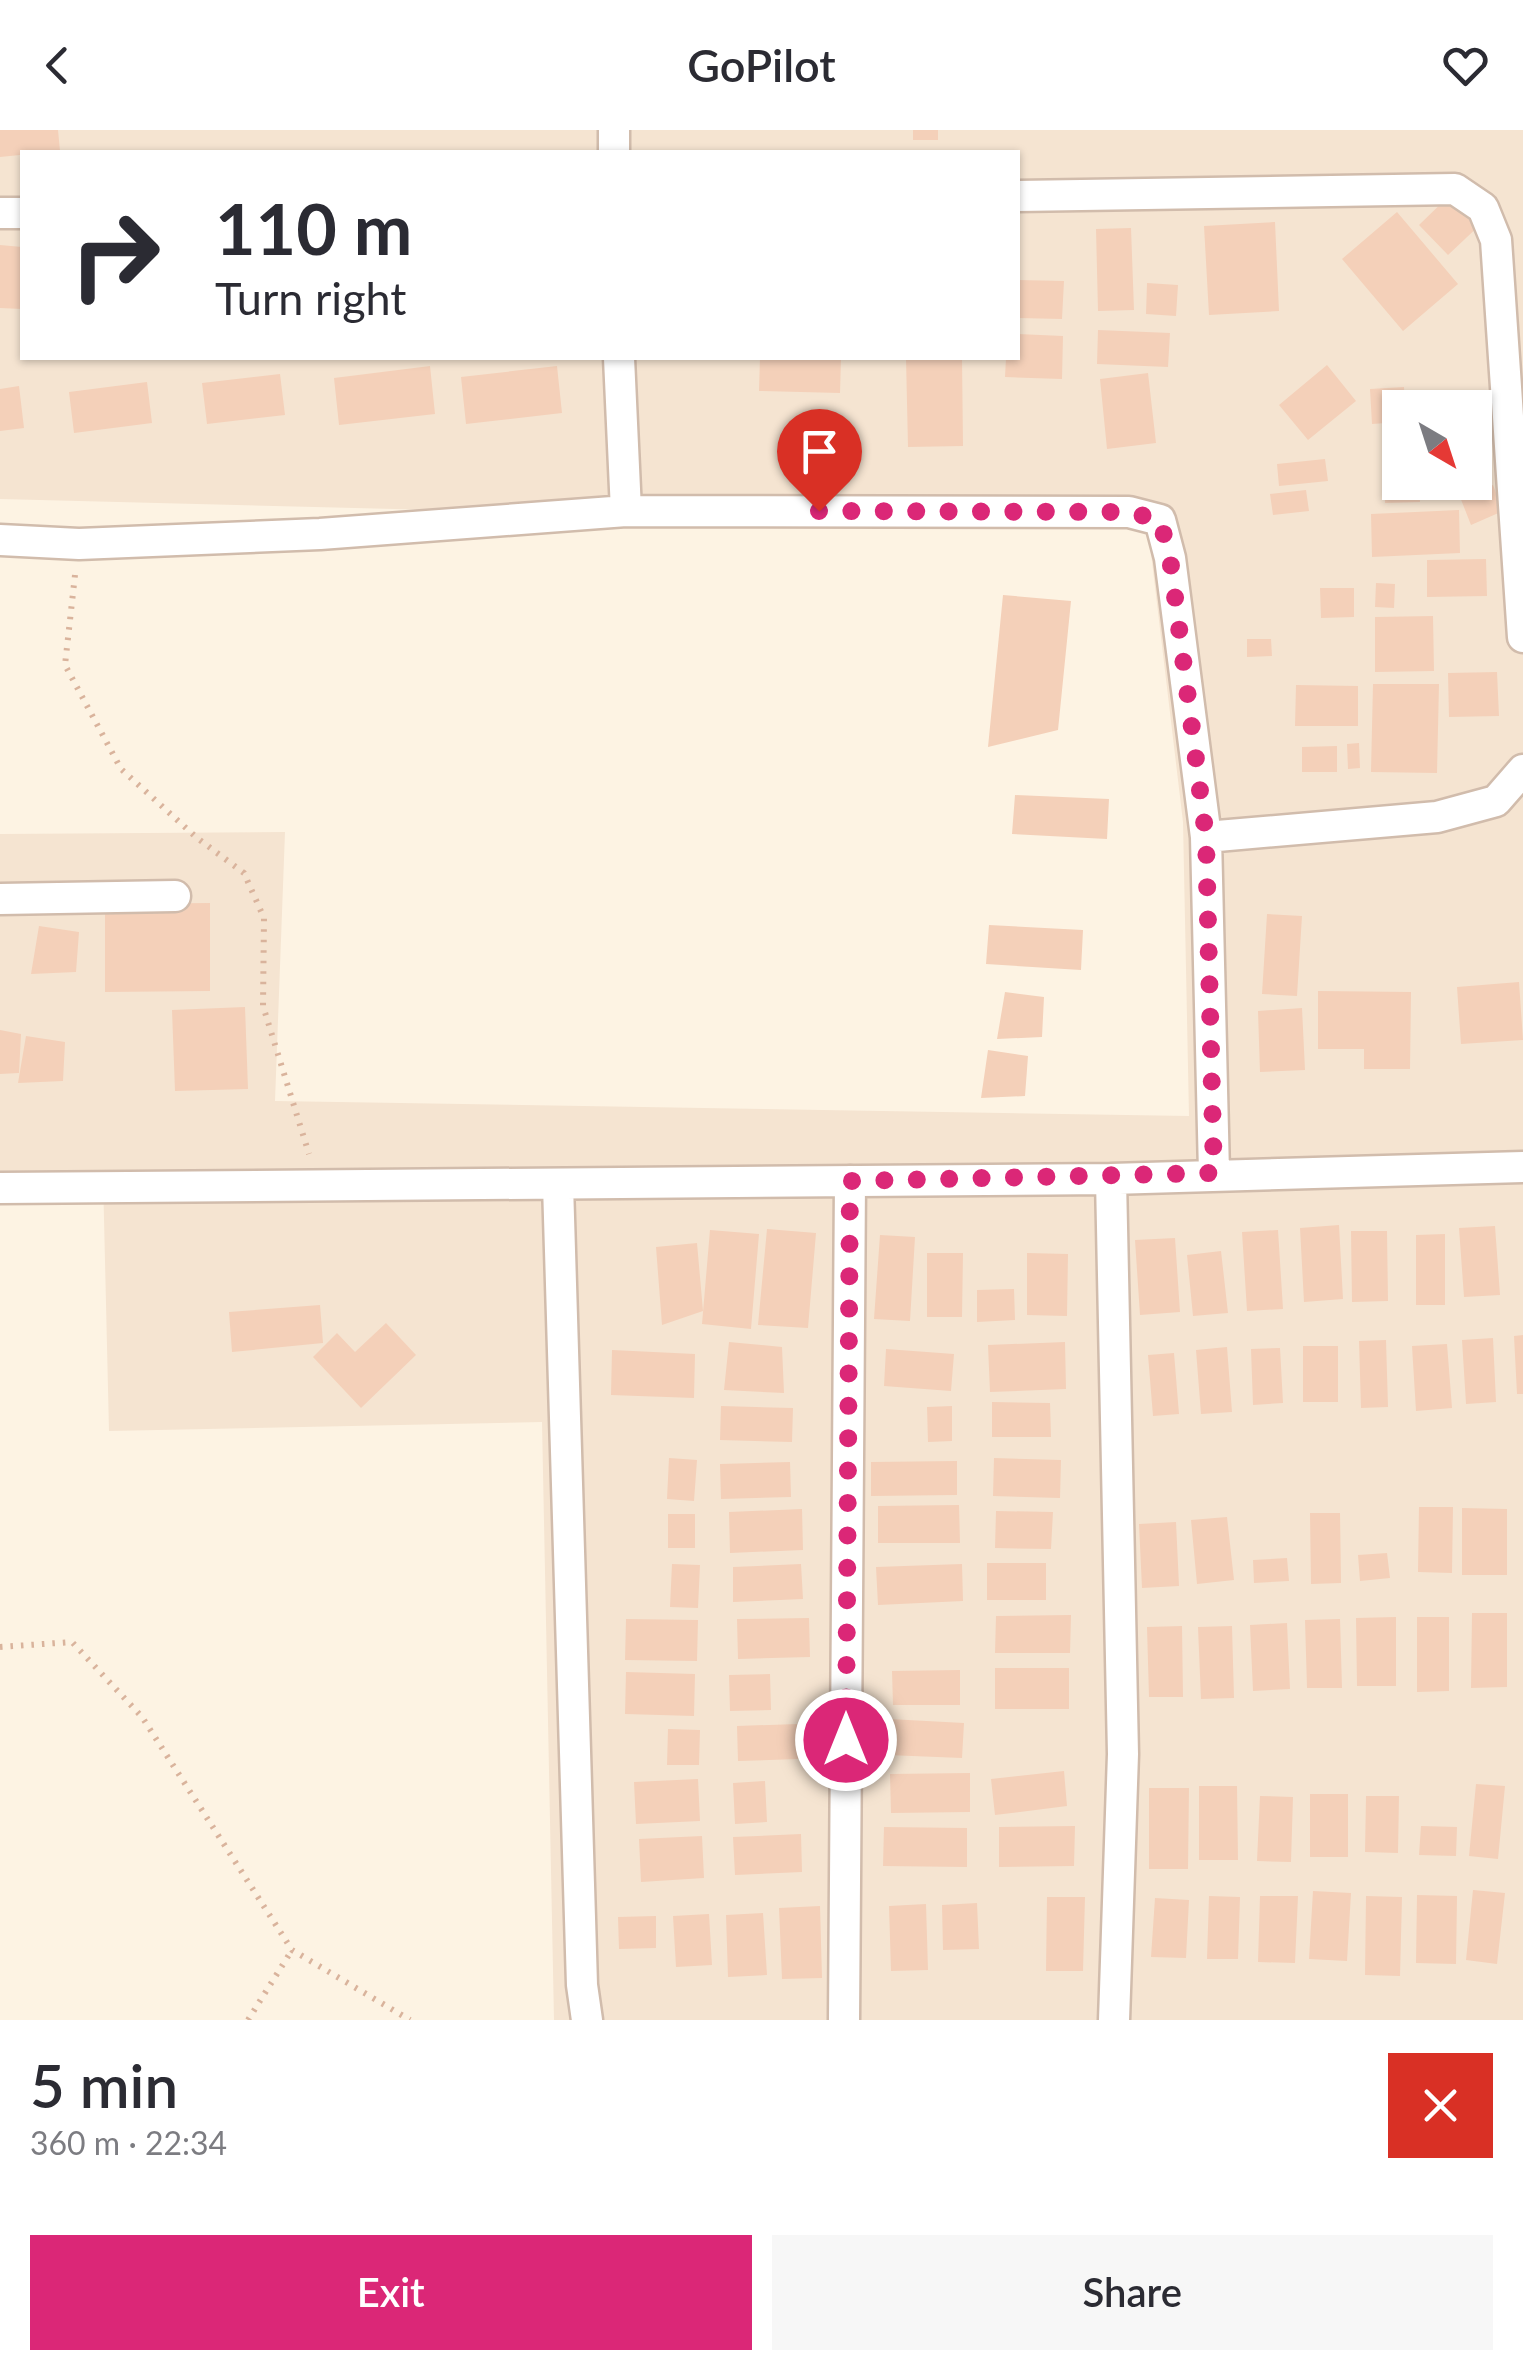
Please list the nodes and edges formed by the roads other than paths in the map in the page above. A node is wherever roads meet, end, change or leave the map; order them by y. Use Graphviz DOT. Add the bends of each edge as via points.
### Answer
graph roads {
  1 [pos="1020,196"];
  2 [pos="619,360"];
  3 [pos="626,511"];
  4 [pos="0,540"];
  5 [pos="1523,637"];
  6 [pos="1523,770"];
  7 [pos="1206,837"];
  8 [pos="175,896"];
  9 [pos="0,899"];
  10 [pos="1523,1167"];
  11 [pos="1214,1173"];
  12 [pos="1111,1178"];
  13 [pos="850,1181"];
  14 [pos="558,1184"];
  15 [pos="0,1188"];
  16 [pos="587,2020"];
  17 [pos="844,2020"];
  18 [pos="1114,2020"];
  1 -- 5 [label="street" via="1455,189 1483,208 1496,240"];
  2 -- 3 [label="street"];
  3 -- 4 [label="street" via="320,534 79,544"];
  3 -- 7 [label="street" via="1129,512 1160,520"];
  6 -- 7 [label="street" via="1496,801 1437,817"];
  7 -- 11 [label="street"];
  8 -- 9 [label="street"];
  10 -- 11 [label="street"];
  11 -- 12 [label="street"];
  12 -- 13 [label="street"];
  12 -- 18 [label="street" via="1123,1754"];
  13 -- 14 [label="street"];
  13 -- 17 [label="street"];
  14 -- 15 [label="street"];
  14 -- 16 [label="street"];
}
